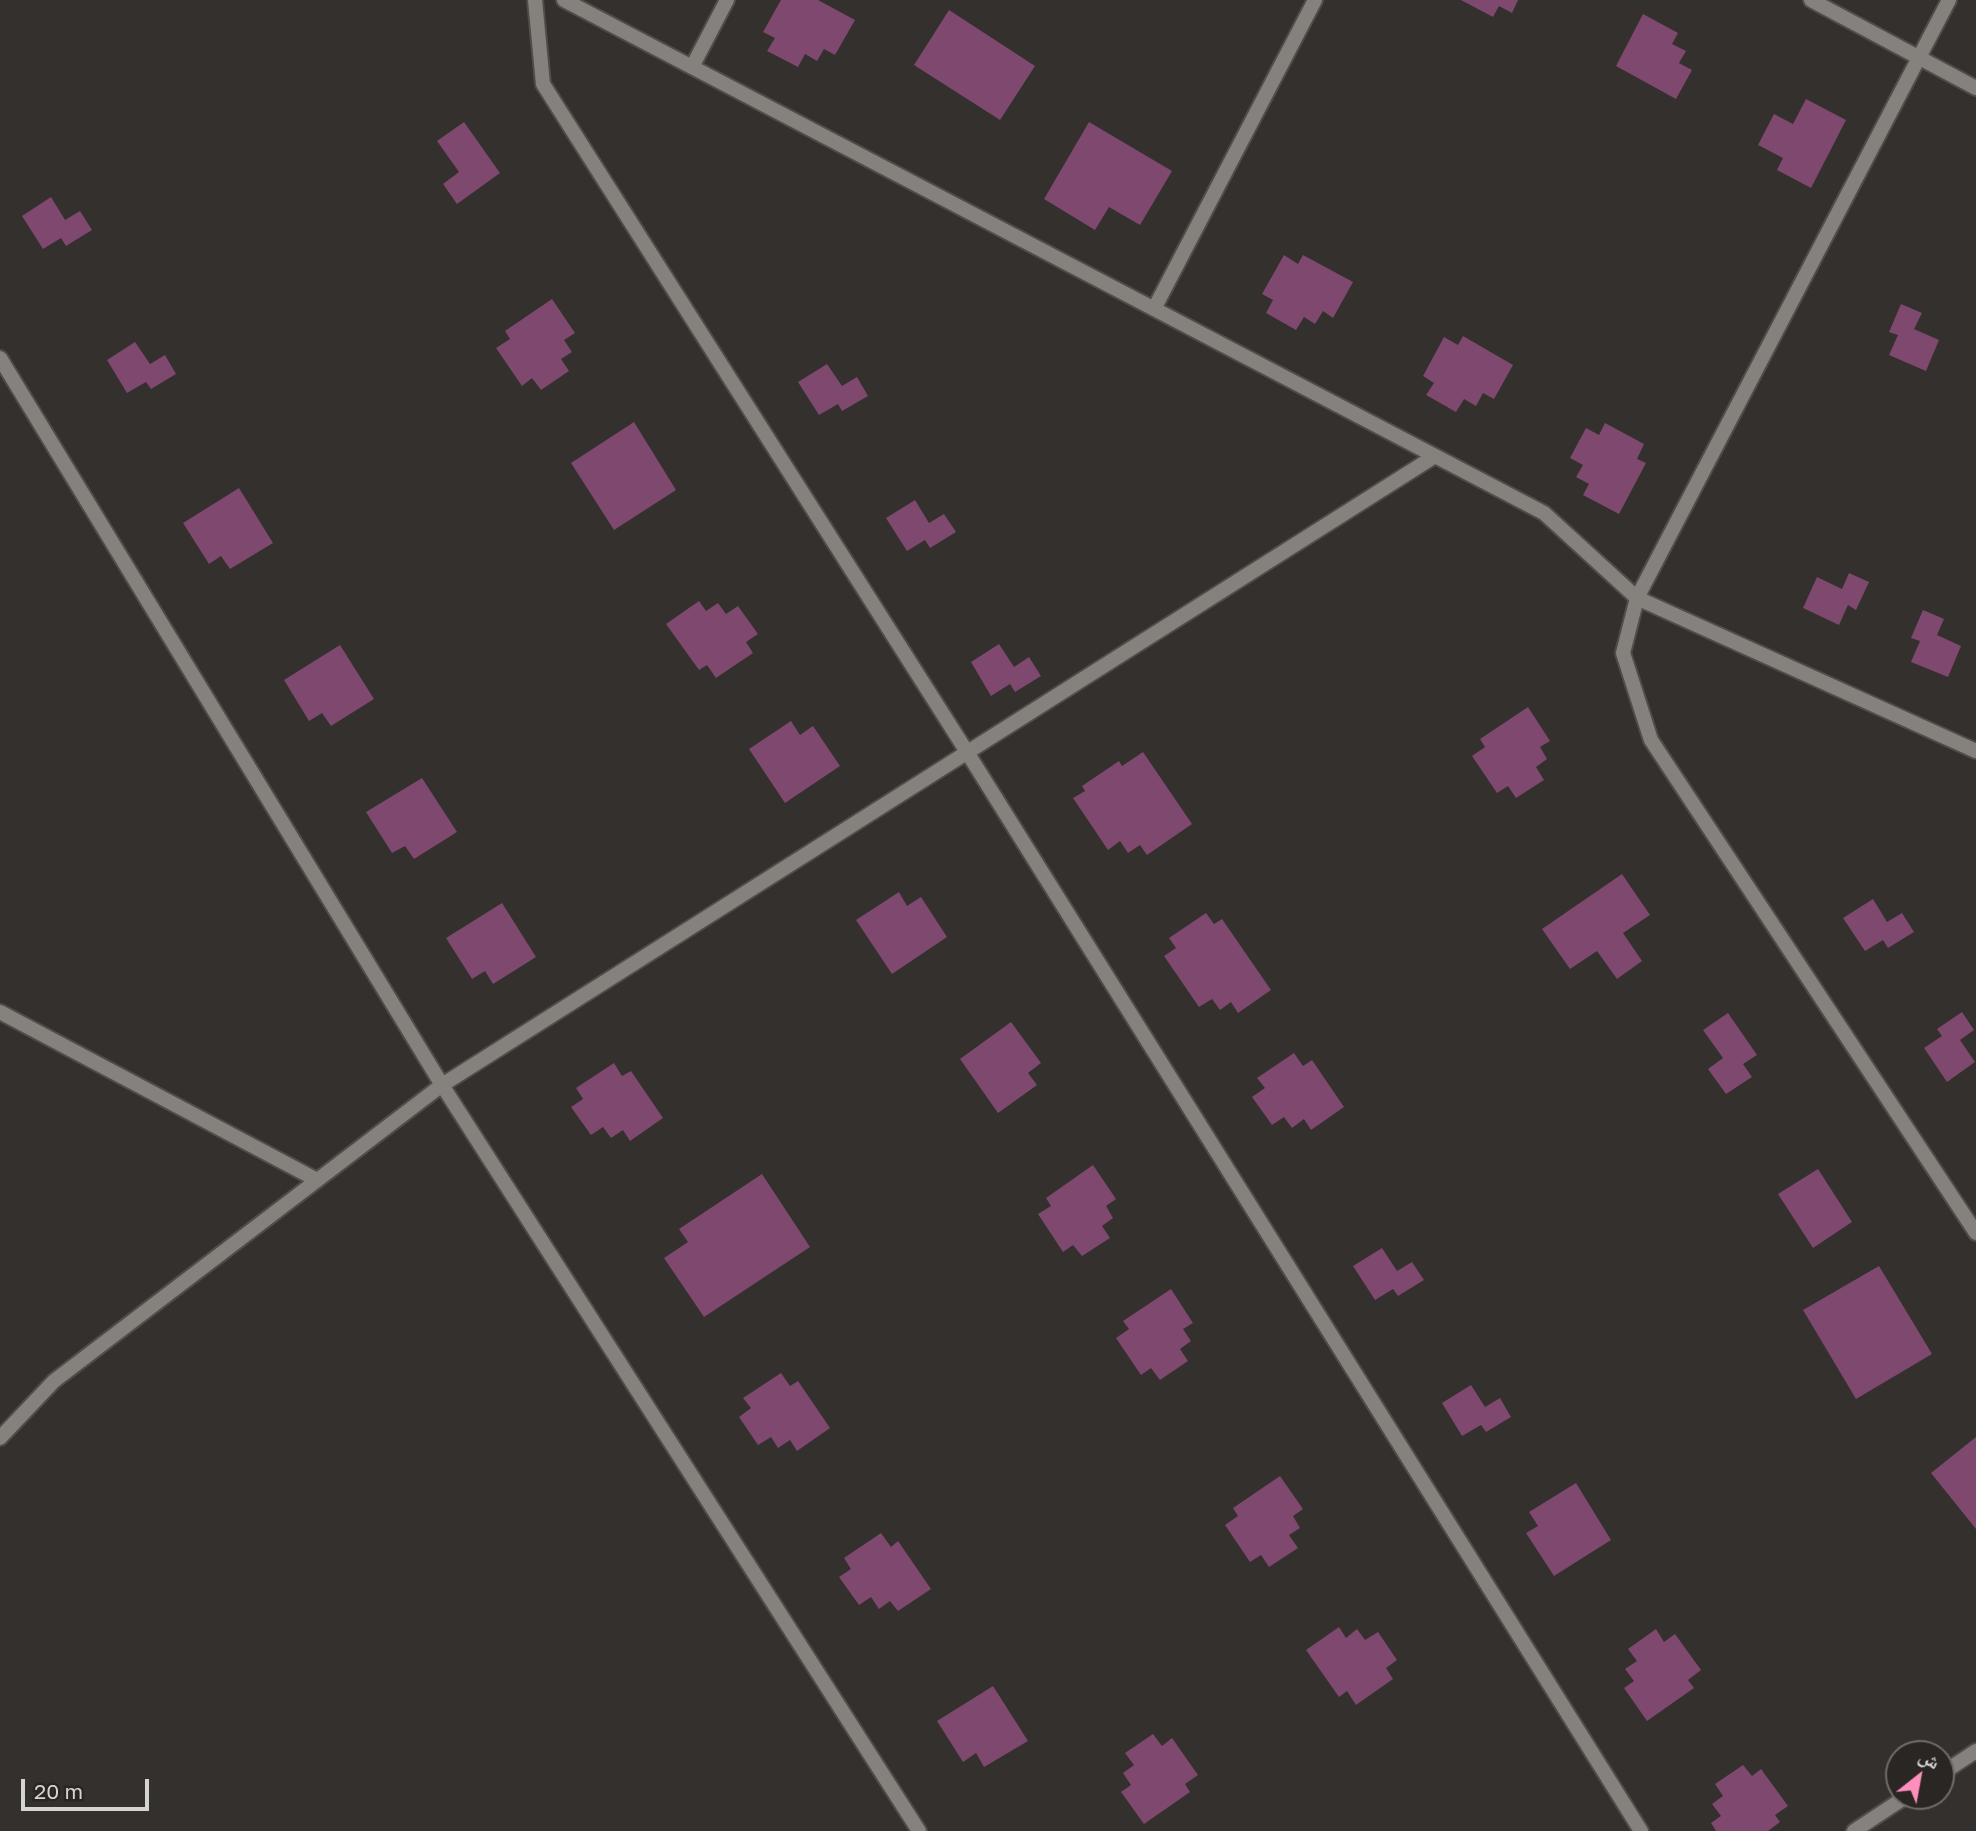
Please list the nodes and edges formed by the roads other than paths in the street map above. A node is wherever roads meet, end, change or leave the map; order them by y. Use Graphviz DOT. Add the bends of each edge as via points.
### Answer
graph roads {
  1 [pos="535,0"];
  2 [pos="564,0"];
  3 [pos="727,0"];
  4 [pos="1315,0"];
  5 [pos="1811,0"];
  6 [pos="1950,0"];
  7 [pos="1919,57"];
  8 [pos="692,67"];
  9 [pos="1976,88"];
  10 [pos="1154,309"];
  11 [pos="0,358"];
  12 [pos="1434,457"];
  13 [pos="1637,598"];
  14 [pos="1976,751"];
  15 [pos="967,752"];
  16 [pos="0,1012"];
  17 [pos="442,1085"];
  18 [pos="317,1180"];
  19 [pos="1976,1233"];
  20 [pos="0,1438"];
  21 [pos="1976,1751"];
  22 [pos="1955,1765"];
  23 [pos="1886,1810"];
  24 [pos="919,1831"];
  25 [pos="1641,1831"];
  26 [pos="1854,1831"];
  1 -- 15 [label="street" via="543,84"];
  2 -- 8 [label="street"];
  3 -- 8 [label="street"];
  4 -- 10 [label="street"];
  5 -- 7 [label="street"];
  6 -- 7 [label="street"];
  7 -- 9 [label="street"];
  7 -- 13 [label="street"];
  8 -- 10 [label="street"];
  10 -- 12 [label="street"];
  11 -- 17 [label="street"];
  12 -- 13 [label="street" via="1544,513"];
  12 -- 15 [label="street"];
  13 -- 14 [label="street"];
  13 -- 19 [label="street" via="1623,653 1651,740"];
  15 -- 17 [label="street"];
  15 -- 25 [label="street"];
  16 -- 18 [label="street"];
  17 -- 18 [label="street"];
  17 -- 24 [label="street"];
  18 -- 20 [label="street" via="54,1381"];
  21 -- 22 [label="street"];
  23 -- 26 [label="street"];
}
